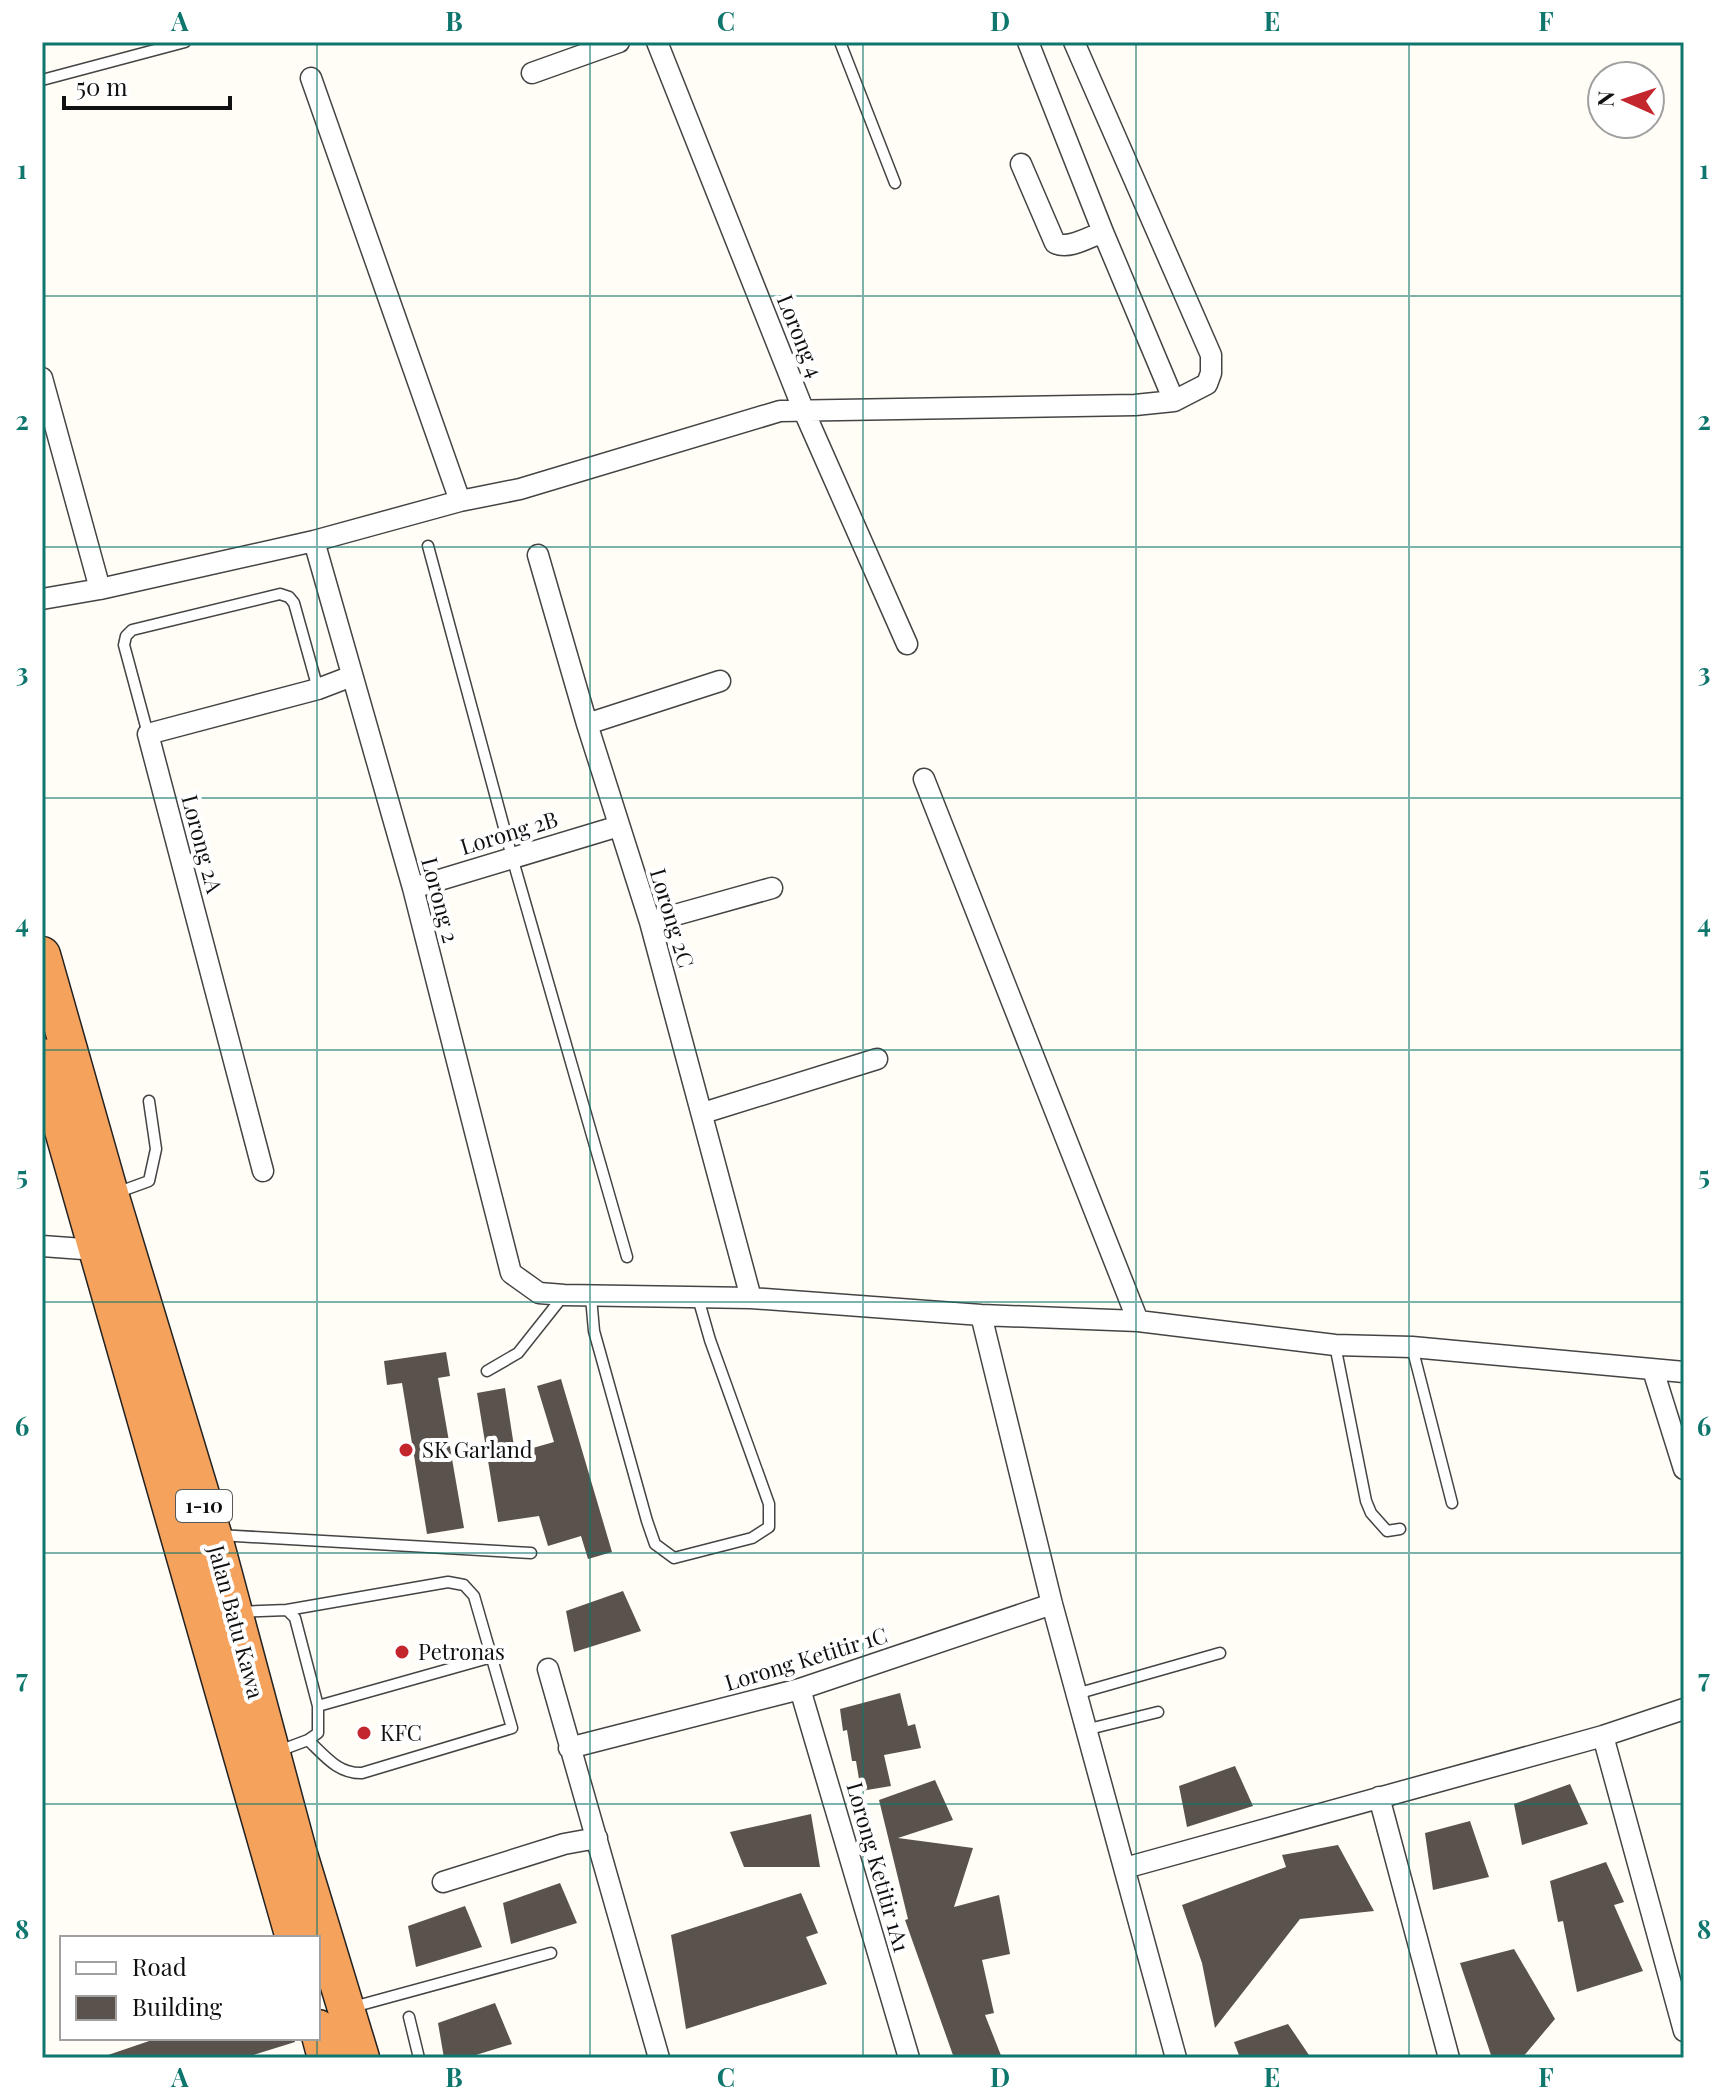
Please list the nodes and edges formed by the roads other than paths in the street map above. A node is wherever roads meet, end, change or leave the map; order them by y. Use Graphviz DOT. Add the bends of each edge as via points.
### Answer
graph roads {
  1 [pos="185,42"];
  2 [pos="619,42"];
  3 [pos="657,42"];
  4 [pos="840,42"];
  5 [pos="1074,42"];
  6 [pos="1030,43"];
  7 [pos="532,73"];
  8 [pos="311,78"];
  9 [pos="42,80"];
  10 [pos="1021,164"];
  11 [pos="895,183"];
  12 [pos="1103,232"];
  13 [pos="42,378"];
  14 [pos="1174,401"];
  15 [pos="803,409"];
  16 [pos="460,501"];
  17 [pos="314,541"];
  18 [pos="428,546"];
  19 [pos="538,555"];
  20 [pos="100,589"];
  21 [pos="42,599"];
  22 [pos="907,644"];
  23 [pos="352,676"];
  24 [pos="720,681"];
  25 [pos="318,689"];
  26 [pos="587,724"];
  27 [pos="148,734"];
  28 [pos="924,779"];
  29 [pos="619,826"];
  30 [pos="512,857"];
  31 [pos="413,888"];
  32 [pos="772,888"];
  33 [pos="650,922"];
  34 [pos="42,955"];
  35 [pos="42,1057"];
  36 [pos="877,1059"];
  37 [pos="149,1101"];
  38 [pos="703,1113"];
  39 [pos="263,1171"];
  40 [pos="110,1194"];
  41 [pos="42,1246"];
  42 [pos="97,1250"];
  43 [pos="627,1257"];
  44 [pos="564,1295"];
  45 [pos="591,1297"];
  46 [pos="698,1298"];
  47 [pos="751,1298"];
  48 [pos="981,1315"];
  49 [pos="1138,1321"];
  50 [pos="1335,1345"];
  51 [pos="1412,1347"];
  52 [pos="1653,1370"];
  53 [pos="487,1371"];
  54 [pos="1684,1372"];
  55 [pos="1684,1469"];
  56 [pos="1452,1503"];
  57 [pos="1400,1529"];
  58 [pos="213,1534"];
  59 [pos="531,1553"];
  60 [pos="1052,1604"];
  61 [pos="287,1610"];
  62 [pos="232,1612"];
  63 [pos="1220,1653"];
  64 [pos="492,1657"];
  65 [pos="548,1669"];
  66 [pos="800,1689"];
  67 [pos="1076,1694"];
  68 [pos="318,1706"];
  69 [pos="1684,1709"];
  70 [pos="1158,1712"];
  71 [pos="1089,1729"];
  72 [pos="1603,1736"];
  73 [pos="308,1740"];
  74 [pos="569,1748"];
  75 [pos="271,1754"];
  76 [pos="1379,1797"];
  77 [pos="597,1838"];
  78 [pos="1125,1868"];
  79 [pos="443,1882"];
  80 [pos="293,1936"];
  81 [pos="313,1936"];
  82 [pos="551,1953"];
  83 [pos="320,1966"];
  84 [pos="409,2017"];
  85 [pos="332,2018"];
  86 [pos="1684,2031"];
  87 [pos="326,2058"];
  88 [pos="361,2058"];
  89 [pos="419,2058"];
  90 [pos="659,2058"];
  91 [pos="909,2058"];
  92 [pos="1176,2058"];
  93 [pos="1449,2058"];
  1 -- 9 [label="lane"];
  2 -- 7 [label="street"];
  3 -- 15 [label="street, Lorong 4"];
  4 -- 11 [label="lane"];
  5 -- 14 [label="street" via="1211,355 1207,384"];
  6 -- 12 [label="street"];
  8 -- 16 [label="street"];
  10 -- 12 [label="street" via="1055,243 1069,245"];
  12 -- 14 [label="street"];
  13 -- 20 [label="street"];
  14 -- 15 [label="street"];
  15 -- 16 [label="street" via="780,411 520,489"];
  15 -- 22 [label="street, Lorong 4"];
  16 -- 17 [label="street"];
  17 -- 20 [label="street"];
  17 -- 23 [label="street, Lorong 2"];
  18 -- 30 [label="lane"];
  19 -- 26 [label="street, Lorong 2C"];
  20 -- 21 [label="street"];
  23 -- 25 [label="street"];
  23 -- 31 [label="street, Lorong 2"];
  24 -- 26 [label="street"];
  25 -- 27 [label="street"];
  25 -- 27 [label="lane" via="294,603 280,594 132,630 124,645"];
  26 -- 29 [label="street, Lorong 2C"];
  27 -- 39 [label="street, Lorong 2A"];
  28 -- 49 [label="street"];
  29 -- 30 [label="street, Lorong 2B"];
  29 -- 33 [label="street, Lorong 2C"];
  30 -- 31 [label="street, Lorong 2B"];
  30 -- 43 [label="lane"];
  31 -- 44 [label="street, Lorong 2" via="511,1273 539,1293"];
  32 -- 33 [label="street"];
  33 -- 38 [label="street, Lorong 2C"];
  34 -- 40 [label="highway, Jalan Batu Kawa / 1-10"];
  35 -- 42 [label="highway, Jalan Batu Kawa / 1-10"];
  36 -- 38 [label="street"];
  37 -- 40 [label="lane" via="156,1149 149,1181"];
  38 -- 47 [label="street, Lorong 2C"];
  40 -- 58 [label="highway, Jalan Batu Kawa / 1-10"];
  41 -- 42 [label="street"];
  42 -- 80 [label="highway, Jalan Batu Kawa / 1-10"];
  44 -- 45 [label="street"];
  44 -- 53 [label="lane" via="518,1353"];
  45 -- 46 [label="street"];
  45 -- 46 [label="lane" via="594,1331 647,1521 655,1544 674,1558 752,1538 769,1527 769,1504"];
  46 -- 47 [label="street"];
  47 -- 48 [label="street"];
  48 -- 49 [label="street"];
  48 -- 60 [label="street"];
  49 -- 50 [label="street"];
  50 -- 51 [label="street"];
  50 -- 57 [label="lane" via="1366,1501 1387,1531"];
  51 -- 52 [label="street"];
  51 -- 56 [label="lane"];
  52 -- 54 [label="street"];
  52 -- 55 [label="street"];
  58 -- 59 [label="lane"];
  58 -- 62 [label="highway, Jalan Batu Kawa / 1-10"];
  60 -- 66 [label="street, Lorong Ketitir 1C"];
  60 -- 67 [label="street"];
  61 -- 62 [label="lane"];
  61 -- 64 [label="lane" via="448,1582 464,1585 474,1596"];
  61 -- 68 [label="lane" via="295,1618"];
  62 -- 75 [label="highway, Jalan Batu Kawa / 1-10"];
  63 -- 67 [label="lane"];
  64 -- 68 [label="lane"];
  64 -- 73 [label="lane" via="512,1728 362,1773 337,1768"];
  65 -- 74 [label="street"];
  66 -- 74 [label="street, Lorong Ketitir 1C"];
  66 -- 91 [label="street, Lorong Ketitir 1A1"];
  67 -- 71 [label="street"];
  68 -- 73 [label="lane" via="318,1733"];
  69 -- 72 [label="street"];
  70 -- 71 [label="lane"];
  71 -- 78 [label="street"];
  72 -- 76 [label="street"];
  72 -- 86 [label="street"];
  73 -- 75 [label="lane"];
  74 -- 77 [label="street"];
  75 -- 81 [label="highway, Jalan Batu Kawa / 1-10"];
  76 -- 78 [label="street"];
  76 -- 93 [label="street"];
  77 -- 79 [label="street"];
  77 -- 90 [label="street"];
  78 -- 92 [label="street"];
  82 -- 85 [label="lane"];
  83 -- 85 [label="highway, Jalan Batu Kawa / 1-10"];
  84 -- 89 [label="lane"];
  85 -- 87 [label="highway, Jalan Batu Kawa / 1-10"];
  85 -- 88 [label="highway, Jalan Batu Kawa / 1-10"];
}
